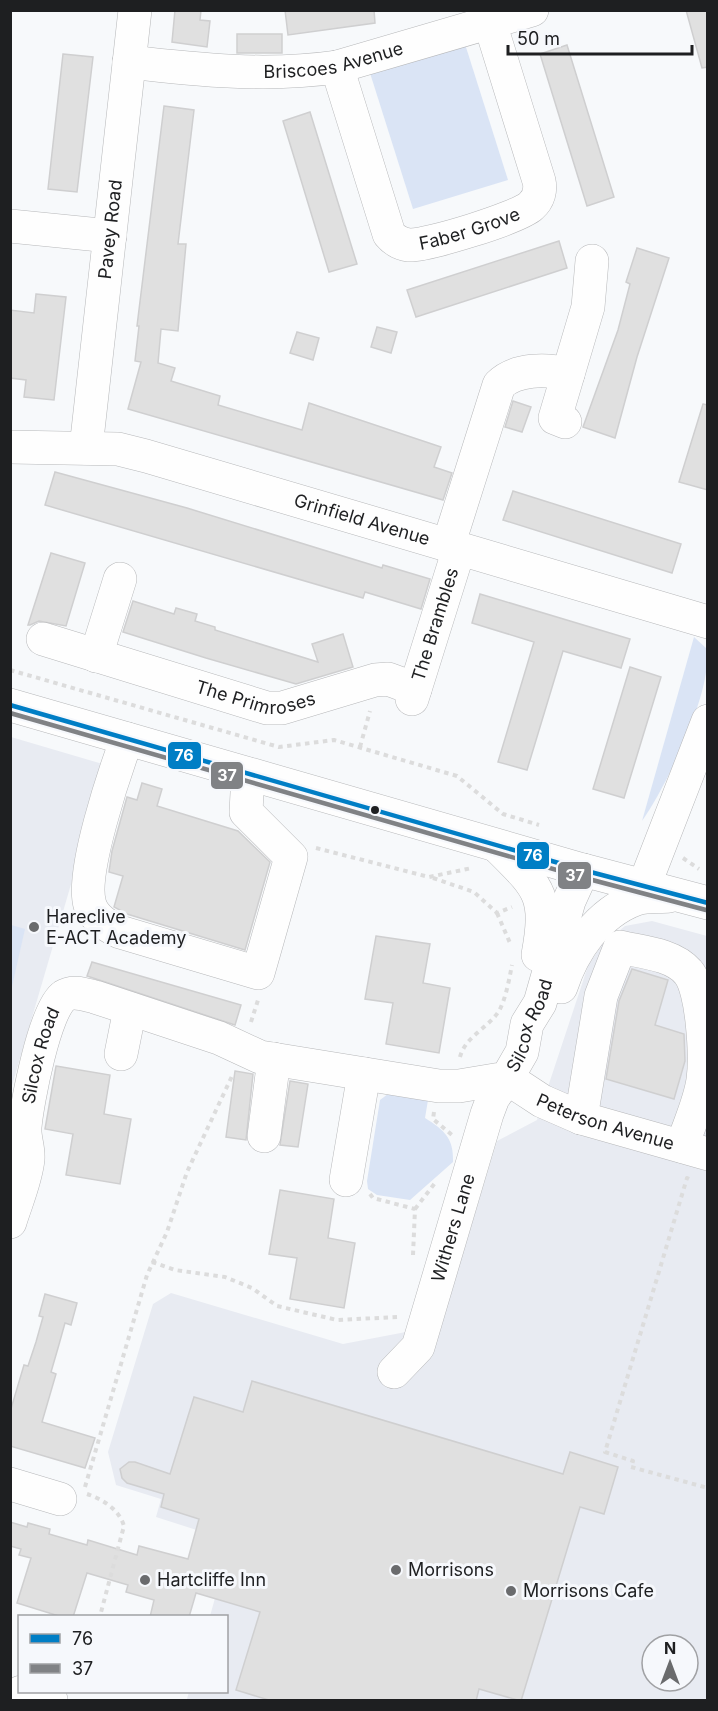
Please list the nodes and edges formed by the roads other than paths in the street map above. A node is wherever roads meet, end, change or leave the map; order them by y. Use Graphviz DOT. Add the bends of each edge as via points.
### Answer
graph roads {
  1 [pos="135,10"];
  2 [pos="532,10"];
  3 [pos="490,23"];
  4 [pos="129,62"];
  5 [pos="337,67"];
  6 [pos="10,226"];
  7 [pos="110,236"];
  8 [pos="592,261"];
  9 [pos="568,374"];
  10 [pos="565,422"];
  11 [pos="10,447"];
  12 [pos="86,448"];
  13 [pos="454,547"];
  14 [pos="120,579"];
  15 [pos="708,622"];
  16 [pos="43,639"];
  17 [pos="96,656"];
  18 [pos="414,694"];
  19 [pos="10,705"];
  20 [pos="708,721"];
  21 [pos="127,739"];
  22 [pos="248,774"];
  23 [pos="486,856"];
  24 [pos="583,870"];
  25 [pos="644,886"];
  26 [pos="694,899"];
  27 [pos="130,1009"];
  28 [pos="519,1051"];
  29 [pos="121,1054"];
  30 [pos="274,1059"];
  31 [pos="364,1074"];
  32 [pos="581,1118"];
  33 [pos="264,1136"];
  34 [pos="696,1160"];
  35 [pos="346,1180"];
  36 [pos="10,1222"];
  37 [pos="394,1372"];
  38 [pos="10,1484"];
  39 [pos="60,1499"];
  40 [pos="26,1693"];
  41 [pos="51,1701"];
  1 -- 4 [label="street, Pavey Road"];
  2 -- 3 [label="street, Briscoes Avenue"];
  3 -- 5 [label="street, Briscoes Avenue"];
  3 -- 5 [label="street, Faber Grove" via="539,181 539,194 532,206 516,215 424,243 407,245 389,234"];
  4 -- 5 [label="street, Briscoes Avenue" via="237,73"];
  4 -- 7 [label="street, Pavey Road"];
  6 -- 7 [label="street"];
  7 -- 12 [label="street, Pavey Road"];
  8 -- 9 [label="street" via="588,307"];
  9 -- 10 [label="street" via="555,418"];
  9 -- 13 [label="street, The Brambles" via="536,371 509,377 500,385"];
  11 -- 12 [label="street, Grinfield Avenue"];
  12 -- 13 [label="street, Grinfield Avenue" via="118,449 146,456"];
  13 -- 15 [label="street, Grinfield Avenue"];
  13 -- 18 [label="street, The Brambles"];
  14 -- 17 [label="street"];
  16 -- 17 [label="street, The Primroses"];
  17 -- 18 [label="street, The Primroses" via="271,709 375,680 388,680"];
  19 -- 21 [label="street" via="75,739"];
  20 -- 25 [label="street"];
  21 -- 22 [label="street"];
  21 -- 22 [label="street" via="88,880 90,907 107,926 258,973 300,852 246,812"];
  22 -- 23 [label="street"];
  23 -- 24 [label="street"];
  23 -- 28 [label="street" via="523,872 541,898 543,925"];
  24 -- 25 [label="street"];
  24 -- 28 [label="street, Silcox Road" via="569,901 540,1003"];
  25 -- 26 [label="street"];
  26 -- 28 [label="street" via="636,899 600,922 569,962 556,1002"];
  27 -- 29 [label="street"];
  27 -- 30 [label="street, Silcox Road"];
  27 -- 36 [label="street, Silcox Road" via="77,994 65,995 53,1008 32,1082 25,1129 28,1162"];
  28 -- 31 [label="street, Silcox Road" via="448,1086"];
  28 -- 32 [label="street, Peterson Avenue" via="542,1101"];
  28 -- 37 [label="street, Withers Lane" via="487,1114 418,1347"];
  30 -- 31 [label="street, Silcox Road"];
  30 -- 33 [label="street"];
  31 -- 35 [label="street"];
  32 -- 34 [label="street, Peterson Avenue"];
  32 -- 34 [label="street" via="601,996 620,948 669,959 689,972 700,1006 704,1048"];
  38 -- 39 [label="street"];
  40 -- 41 [label="street"];
}
